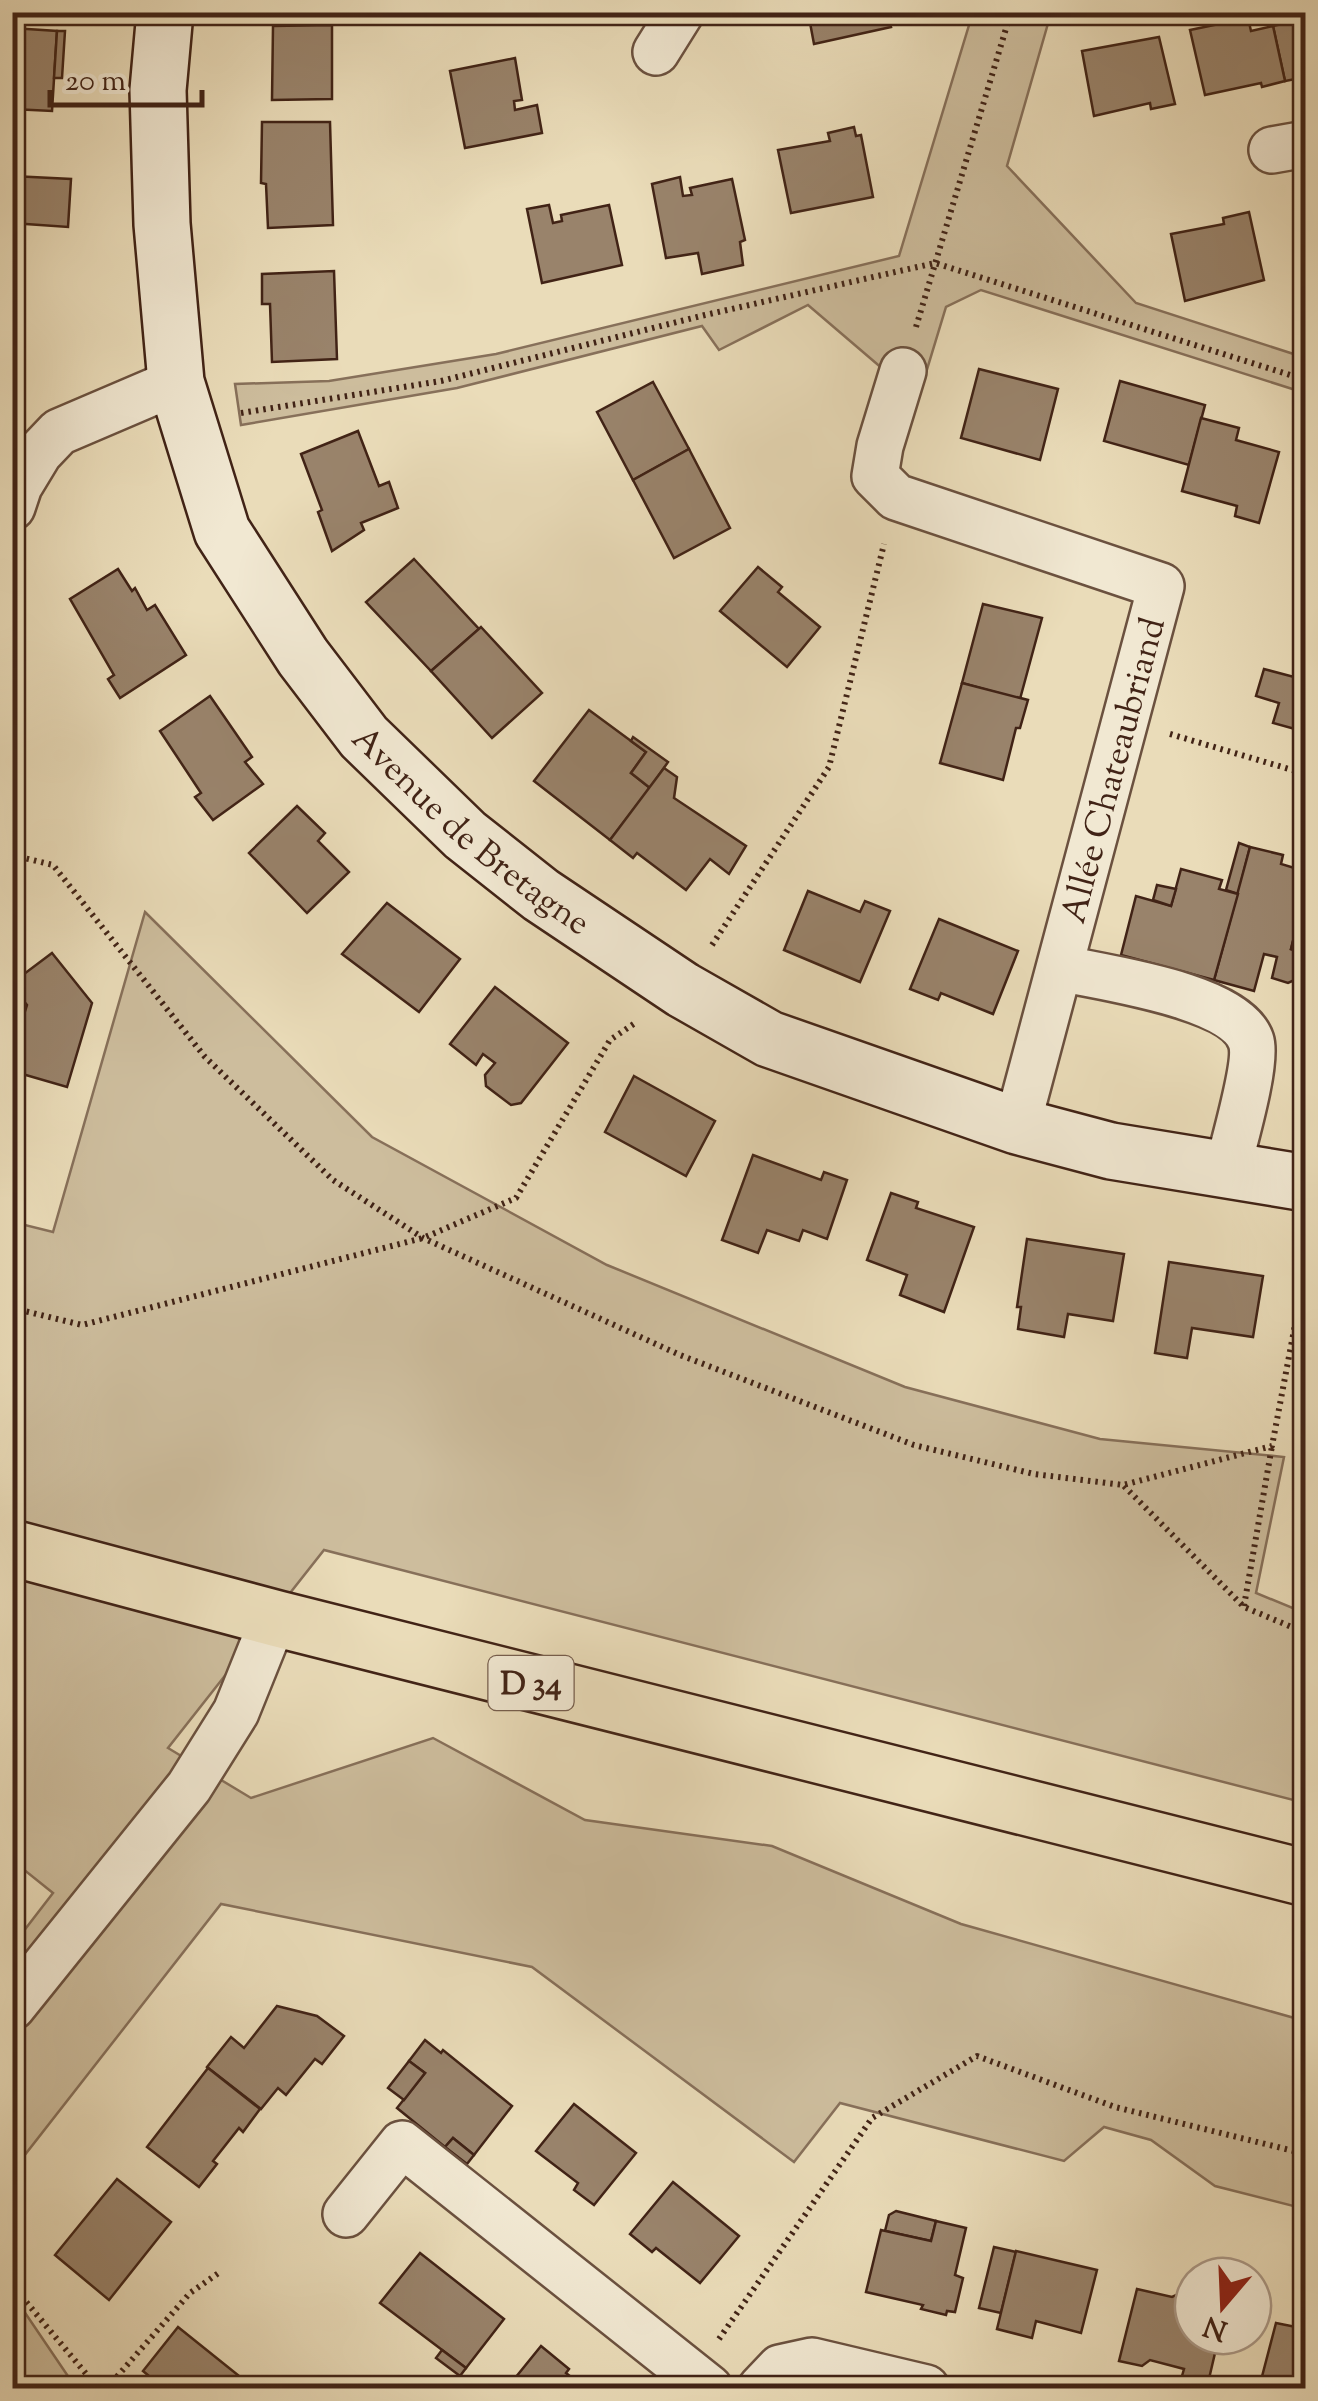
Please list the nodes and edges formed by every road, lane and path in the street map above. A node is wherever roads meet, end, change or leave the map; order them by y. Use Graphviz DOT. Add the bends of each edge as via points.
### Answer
graph roads {
  1 [pos="165,12"];
  2 [pos="680,12"];
  3 [pos="1011,12"];
  4 [pos="656,52"];
  5 [pos="935,263"];
  6 [pos="903,370"];
  7 [pos="1306,380"];
  8 [pos="182,401"];
  9 [pos="896,497"];
  10 [pos="12,507"];
  11 [pos="1126,722"];
  12 [pos="1306,774"];
  13 [pos="12,855"];
  14 [pos="1060,968"];
  15 [pos="683,990"];
  16 [pos="1017,1126"];
  17 [pos="1227,1171"];
  18 [pos="1306,1182"];
  19 [pos="423,1238"];
  20 [pos="1306,1267"];
  21 [pos="12,1308"];
  22 [pos="1272,1446"];
  23 [pos="1123,1485"];
  24 [pos="12,1548"];
  25 [pos="1244,1607"];
  26 [pos="278,1619"];
  27 [pos="1306,1633"];
  28 [pos="1050,1814"];
  29 [pos="1306,1844"];
  30 [pos="1306,1878"];
  31 [pos="12,2006"];
  32 [pos="1306,2154"];
  33 [pos="346,2214"];
  34 [pos="220,2272"];
  35 [pos="12,2285"];
  36 [pos="701,2382"];
  37 [pos="98,2388"];
  38 [pos="107,2388"];
  39 [pos="761,2388"];
  40 [pos="926,2388"];
  1 -- 8 [label="street, Avenue de Bretagne" via="158,90 162,224"];
  2 -- 4 [label="street"];
  3 -- 5 [label="path"];
  5 -- 6 [label="path"];
  5 -- 7 [label="path"];
  5 -- 8 [label="path" via="441,381"];
  6 -- 9 [label="street" via="876,476"];
  8 -- 10 [label="street" via="60,432 39,453"];
  8 -- 15 [label="street, Avenue de Bretagne" via="222,531 364,737 510,871"];
  9 -- 11 [label="street, Allée Chateaubriand" via="1161,586"];
  9 -- 15 [label="path" via="829,767"];
  11 -- 12 [label="path"];
  11 -- 14 [label="street, Allée Chateaubriand"];
  13 -- 19 [label="path" via="53,866 206,1057 333,1180"];
  14 -- 16 [label="street, Allée Chateaubriand"];
  14 -- 17 [label="street" via="1198,999 1240,1022 1252,1043"];
  15 -- 16 [label="street, Avenue de Bretagne" via="768,1039"];
  15 -- 19 [label="path" via="610,1040 516,1198"];
  16 -- 17 [label="street, Avenue de Bretagne"];
  17 -- 18 [label="street, Avenue de Bretagne"];
  19 -- 21 [label="path" via="82,1325"];
  19 -- 23 [label="path" via="680,1355 914,1445 1034,1474"];
  20 -- 22 [label="path"];
  22 -- 23 [label="path"];
  22 -- 25 [label="path"];
  23 -- 25 [label="path"];
  24 -- 26 [label="main road, D 34"];
  25 -- 27 [label="path"];
  26 -- 28 [label="main road, D 34"];
  26 -- 31 [label="street" via="236,1712 189,1787"];
  28 -- 29 [label="main road, D 34" via="1117,1801"];
  28 -- 30 [label="main road, D 34"];
  32 -- 36 [label="path" via="1115,2106 977,2056 872,2118"];
  33 -- 36 [label="street" via="402,2144"];
  34 -- 38 [label="path" via="190,2293"];
  35 -- 37 [label="path"];
  39 -- 40 [label="street" via="780,2368 812,2360"];
}
